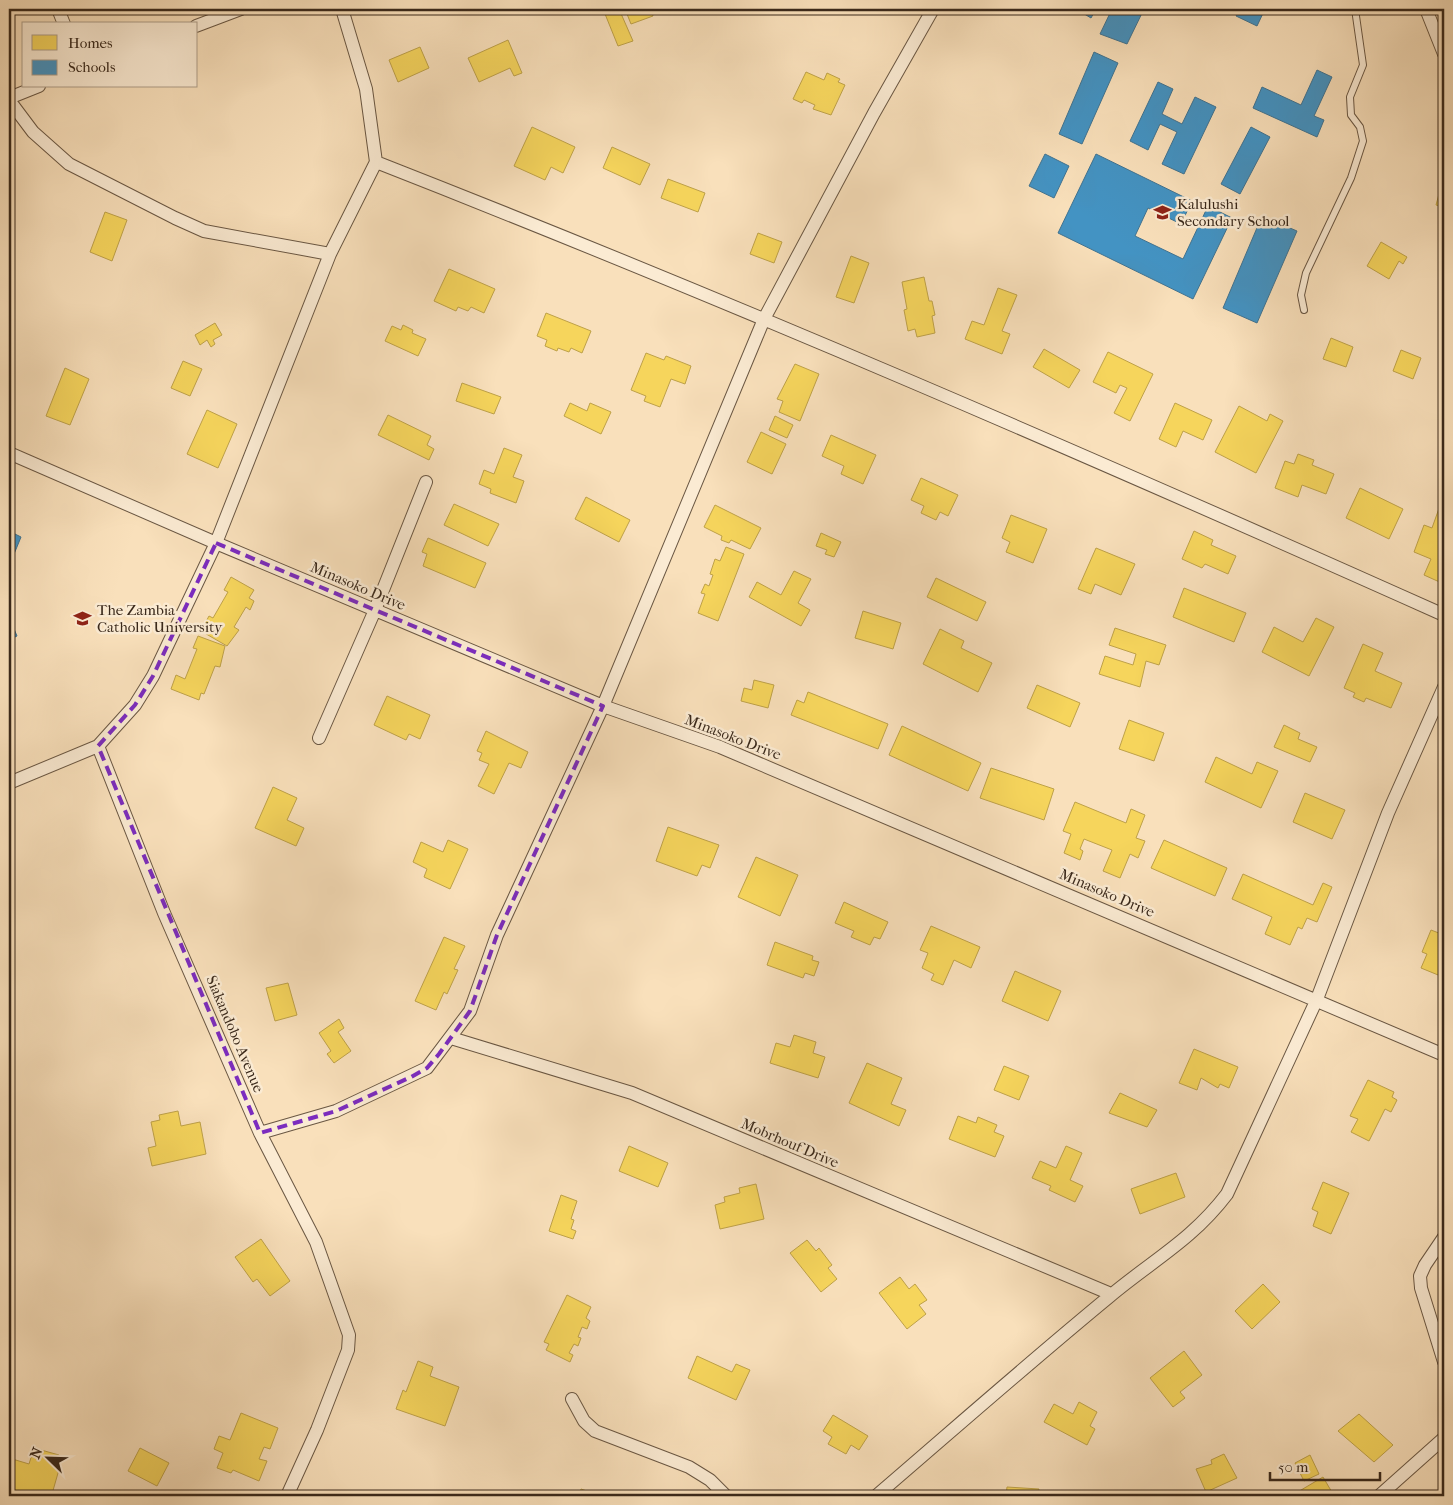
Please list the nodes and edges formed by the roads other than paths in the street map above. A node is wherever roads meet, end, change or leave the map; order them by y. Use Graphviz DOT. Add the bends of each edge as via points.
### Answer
graph roads {
  1 [pos="58,9"];
  2 [pos="241,9"];
  3 [pos="342,9"];
  4 [pos="933,9"];
  5 [pos="1355,9"];
  6 [pos="1426,9"];
  7 [pos="63,22"];
  8 [pos="198,25"];
  9 [pos="1444,54"];
  10 [pos="34,88"];
  11 [pos="9,99"];
  12 [pos="376,162"];
  13 [pos="330,254"];
  14 [pos="1304,310"];
  15 [pos="764,319"];
  16 [pos="9,453"];
  17 [pos="426,482"];
  18 [pos="216,544"];
  19 [pos="376,610"];
  20 [pos="1444,615"];
  21 [pos="1444,687"];
  22 [pos="602,706"];
  23 [pos="319,738"];
  24 [pos="98,746"];
  25 [pos="9,783"];
  26 [pos="1317,999"];
  27 [pos="451,1038"];
  28 [pos="1444,1055"];
  29 [pos="260,1133"];
  30 [pos="1444,1237"];
  31 [pos="1111,1294"];
  32 [pos="1444,1362"];
  33 [pos="572,1399"];
  34 [pos="1444,1438"];
  35 [pos="286,1496"];
  36 [pos="726,1496"];
  37 [pos="876,1496"];
  38 [pos="1379,1496"];
  1 -- 7 [label="street"];
  2 -- 8 [label="street"];
  3 -- 12 [label="street" via="366,89"];
  4 -- 15 [label="street"];
  5 -- 14 [label="lane" via="1363,65 1350,97 1350,115 1360,127 1363,141 1351,178 1306,273 1301,294"];
  6 -- 9 [label="street"];
  10 -- 11 [label="street"];
  11 -- 13 [label="street" via="33,132 69,164 175,218 204,231"];
  12 -- 13 [label="street"];
  12 -- 15 [label="street"];
  13 -- 18 [label="street"];
  15 -- 20 [label="street" via="1067,446"];
  15 -- 22 [label="street"];
  16 -- 18 [label="street, Minasoko Drive"];
  17 -- 19 [label="street"];
  18 -- 19 [label="street, Minasoko Drive"];
  18 -- 24 [label="street" via="153,676 135,705"];
  19 -- 22 [label="street, Minasoko Drive"];
  19 -- 23 [label="street"];
  21 -- 26 [label="street" via="1388,813"];
  22 -- 26 [label="street, Minasoko Drive" via="720,747"];
  22 -- 27 [label="street" via="497,935 470,1011"];
  24 -- 25 [label="street"];
  24 -- 29 [label="street, Siakandobo Avenue" via="164,913"];
  26 -- 28 [label="street, Minasoko Drive"];
  26 -- 31 [label="street" via="1227,1194 1190,1236"];
  27 -- 29 [label="street" via="427,1068 410,1077 336,1111"];
  27 -- 31 [label="street, Mobrhouf Drive" via="632,1093"];
  29 -- 35 [label="street, Siakandobo Avenue" via="316,1242 349,1335 348,1350 317,1430"];
  30 -- 32 [label="street" via="1420,1276"];
  31 -- 37 [label="street"];
  33 -- 36 [label="street" via="584,1421 595,1431 689,1467 710,1480"];
  34 -- 38 [label="street"];
}
